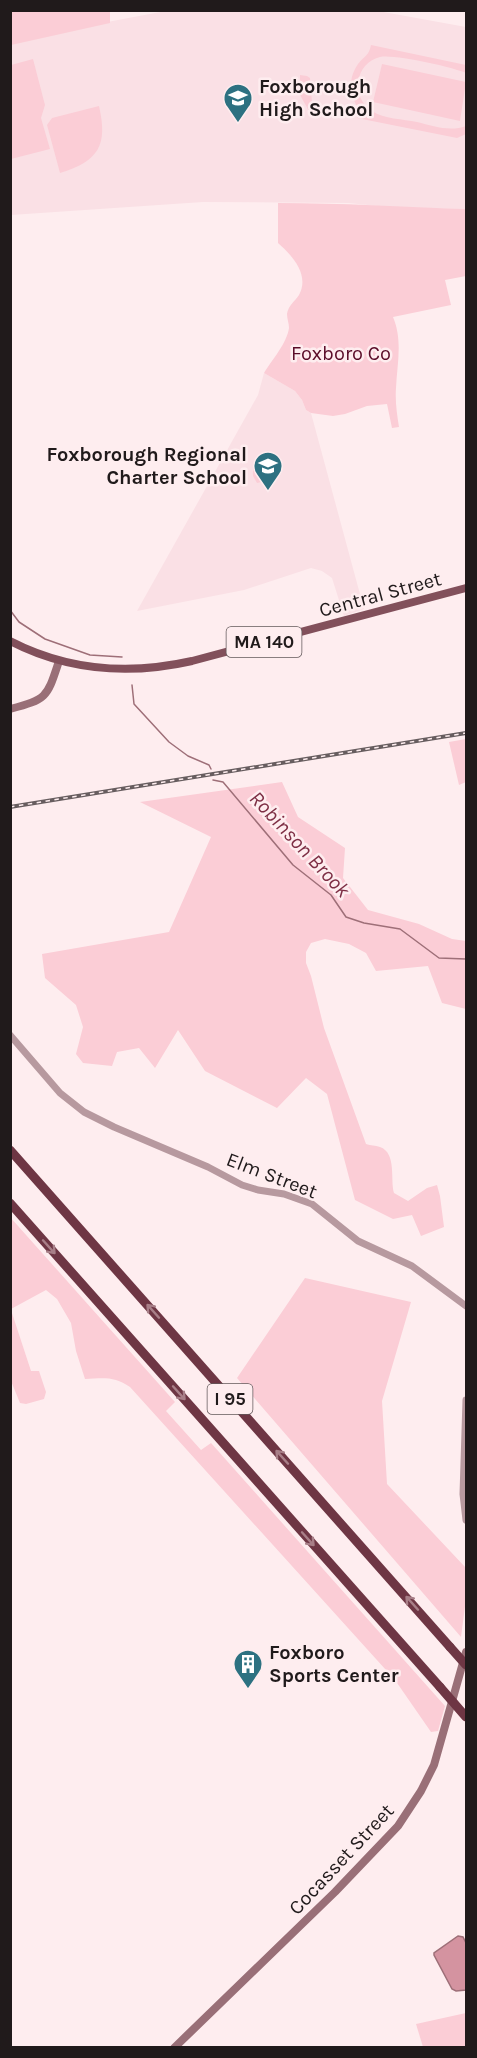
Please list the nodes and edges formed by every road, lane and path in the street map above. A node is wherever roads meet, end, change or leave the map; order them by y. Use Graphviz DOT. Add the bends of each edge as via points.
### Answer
graph roads {
  1 [pos="466,588"];
  2 [pos="10,641"];
  3 [pos="59,661"];
  4 [pos="10,709"];
  5 [pos="10,1035"];
  6 [pos="10,1150"];
  7 [pos="10,1203"];
  8 [pos="466,1306"];
  9 [pos="466,1400"];
  10 [pos="466,1520"];
  11 [pos="466,1652"];
  12 [pos="466,1665"];
  13 [pos="466,1717"];
  14 [pos="174,2048"];
  1 -- 3 [label="main road, Central Street / MA 140" via="161,667 111,670"];
  2 -- 3 [label="main road, MA 140"];
  3 -- 4 [label="main road" via="43,698"];
  5 -- 8 [label="street, Elm Street" via="60,1093 84,1112 242,1185 312,1204 358,1241 412,1266"];
  12 -- 6 [label="highway, I 95, one-way, bridge"];
  7 -- 13 [label="highway, I 95, one-way, bridge"];
  9 -- 10 [label="street"];
  11 -- 14 [label="main road, Cocasset Street" via="436,1760 424,1787 401,1821 335,1892"];
}
